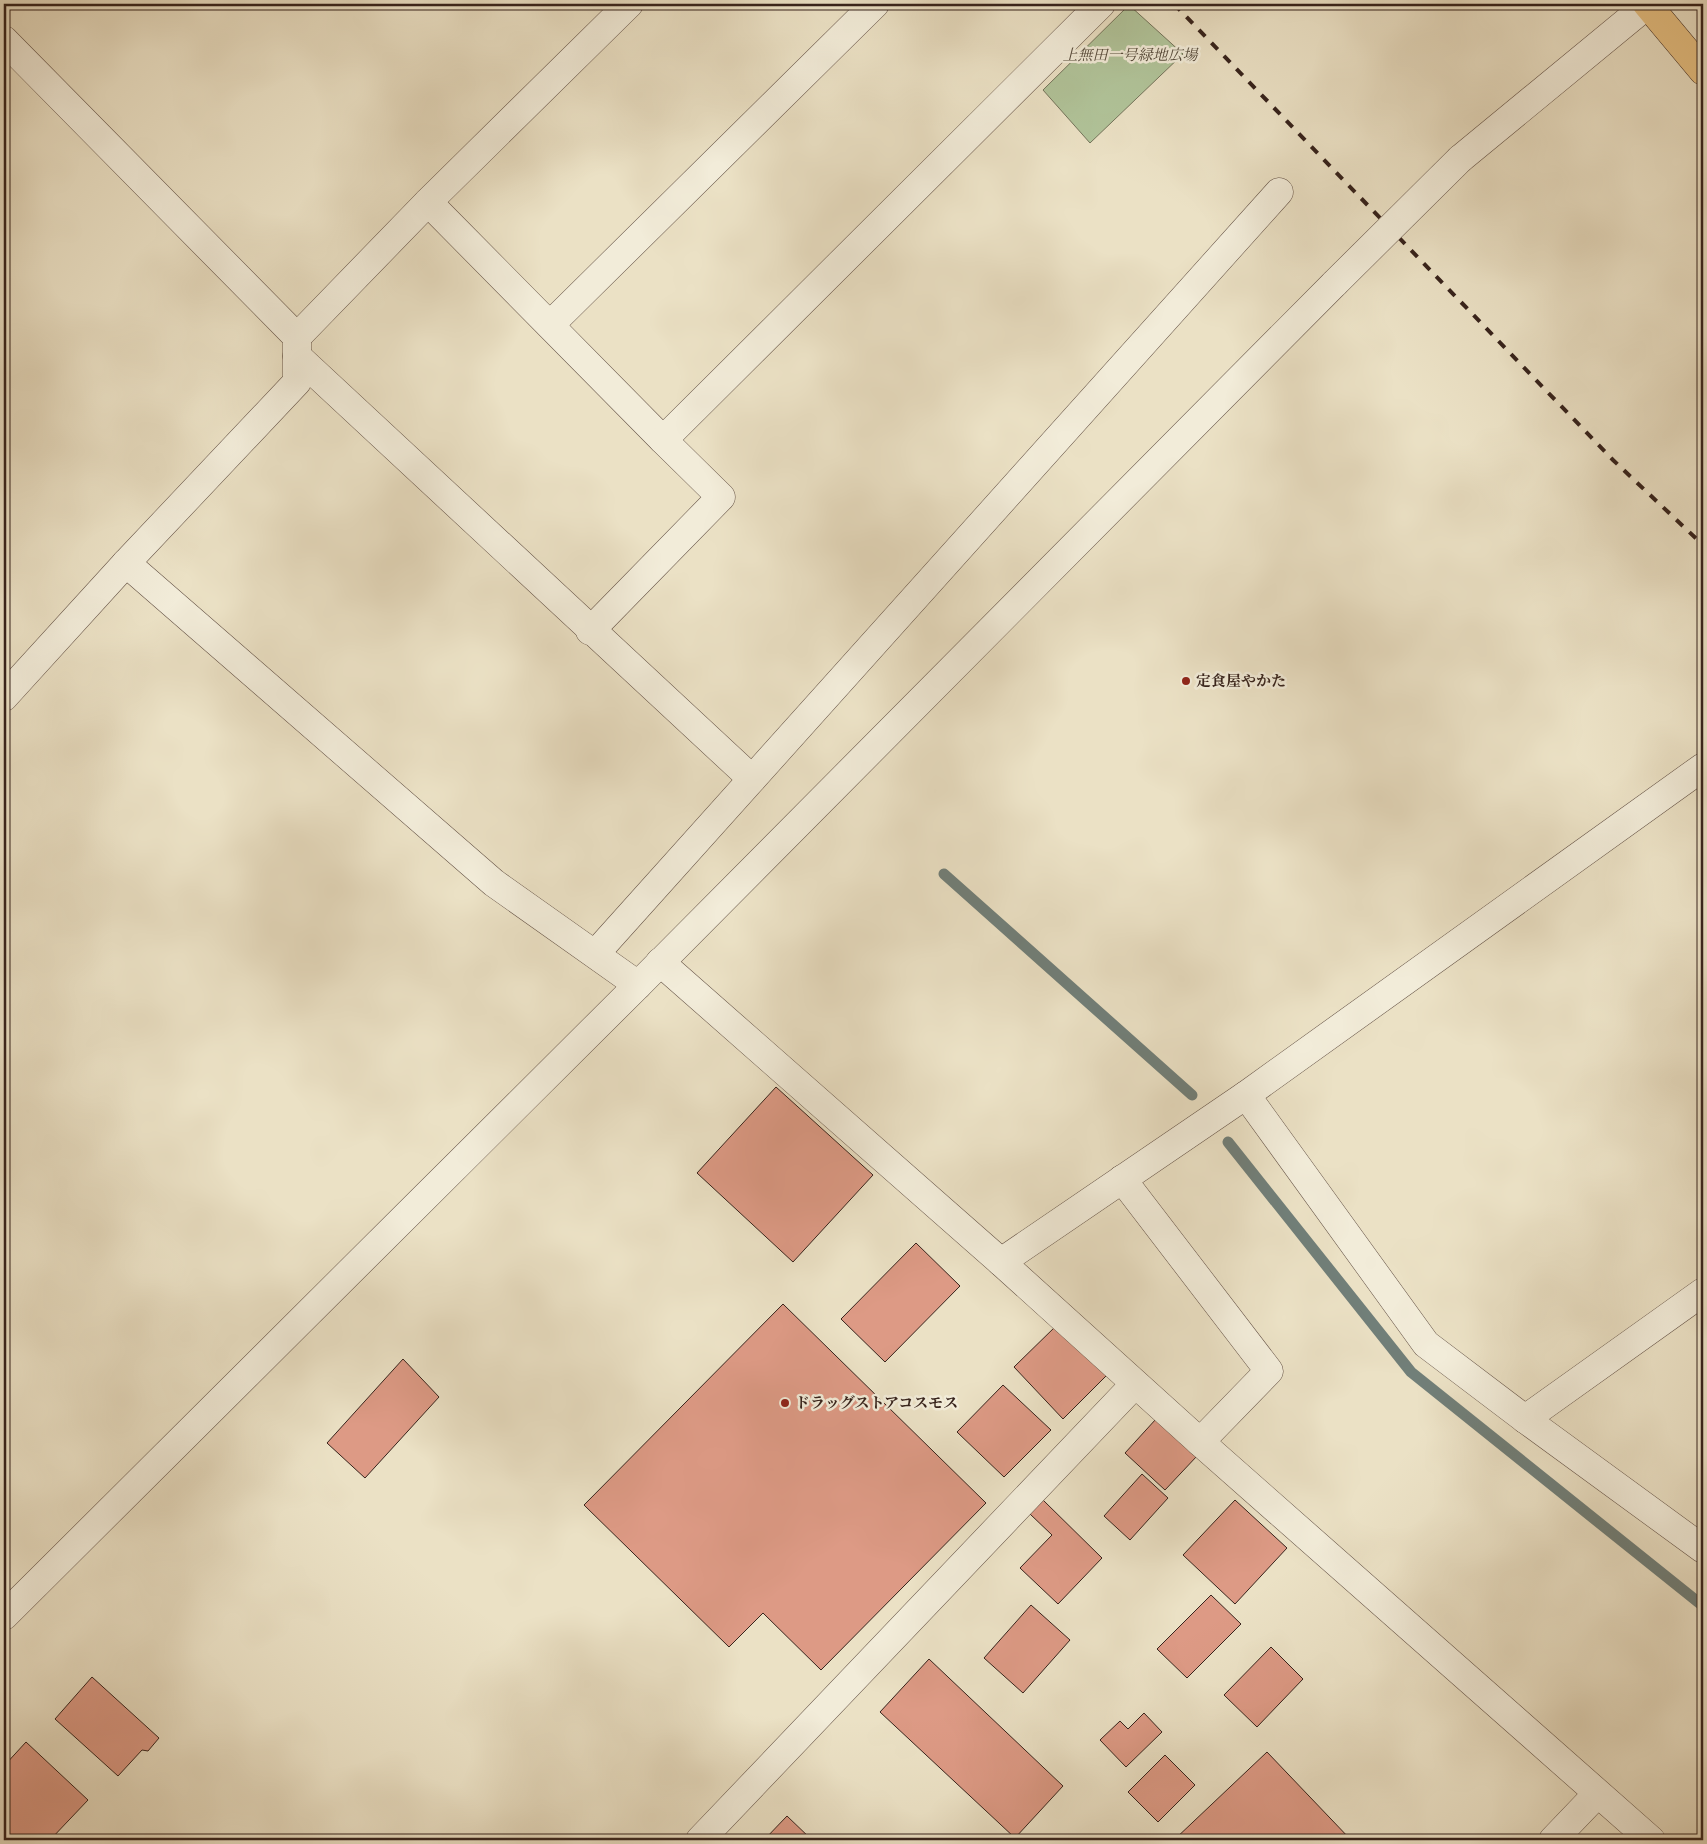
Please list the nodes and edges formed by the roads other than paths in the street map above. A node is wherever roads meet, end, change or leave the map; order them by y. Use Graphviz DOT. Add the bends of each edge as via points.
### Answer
graph roads {
  1 [pos="629,4"];
  2 [pos="876,4"];
  3 [pos="1101,4"];
  4 [pos="1649,4"];
  5 [pos="4,40"];
  6 [pos="1703,71"];
  7 [pos="1279,192"];
  8 [pos="428,202"];
  9 [pos="550,326"];
  10 [pos="297,346"];
  11 [pos="663,440"];
  12 [pos="126,563"];
  13 [pos="590,631"];
  14 [pos="4,697"];
  15 [pos="1703,767"];
  16 [pos="752,780"];
  17 [pos="596,953"];
  18 [pos="660,962"];
  19 [pos="638,986"];
  20 [pos="1246,1095"];
  21 [pos="1122,1180"];
  22 [pos="1001,1262"];
  23 [pos="1703,1292"];
  24 [pos="1135,1384"];
  25 [pos="1525,1419"];
  26 [pos="1200,1442"];
  27 [pos="1702,1545"];
  28 [pos="4,1616"];
  29 [pos="1597,1794"];
  30 [pos="700,1840"];
  31 [pos="1553,1840"];
  32 [pos="1650,1840"];
  1 -- 8 [label="street"];
  2 -- 9 [label="street"];
  3 -- 11 [label="street"];
  4 -- 6 [label="main road"];
  4 -- 18 [label="street, bridge" via="1460,159"];
  5 -- 10 [label="street"];
  7 -- 16 [label="street"];
  8 -- 9 [label="street"];
  8 -- 10 [label="street"];
  9 -- 11 [label="street"];
  10 -- 12 [label="street" via="298,382"];
  10 -- 13 [label="street"];
  11 -- 13 [label="street" via="720,497"];
  12 -- 14 [label="street"];
  12 -- 17 [label="street" via="494,883"];
  13 -- 16 [label="street"];
  15 -- 20 [label="street"];
  16 -- 17 [label="street"];
  17 -- 19 [label="street"];
  18 -- 19 [label="street"];
  18 -- 22 [label="street"];
  19 -- 28 [label="street"];
  20 -- 21 [label="street"];
  20 -- 25 [label="street" via="1426,1344"];
  21 -- 22 [label="street"];
  21 -- 26 [label="street" via="1269,1371"];
  22 -- 24 [label="street"];
  23 -- 25 [label="street"];
  24 -- 26 [label="street"];
  24 -- 30 [label="street"];
  25 -- 27 [label="street"];
  26 -- 29 [label="street"];
  29 -- 31 [label="street"];
  29 -- 32 [label="street"];
}
